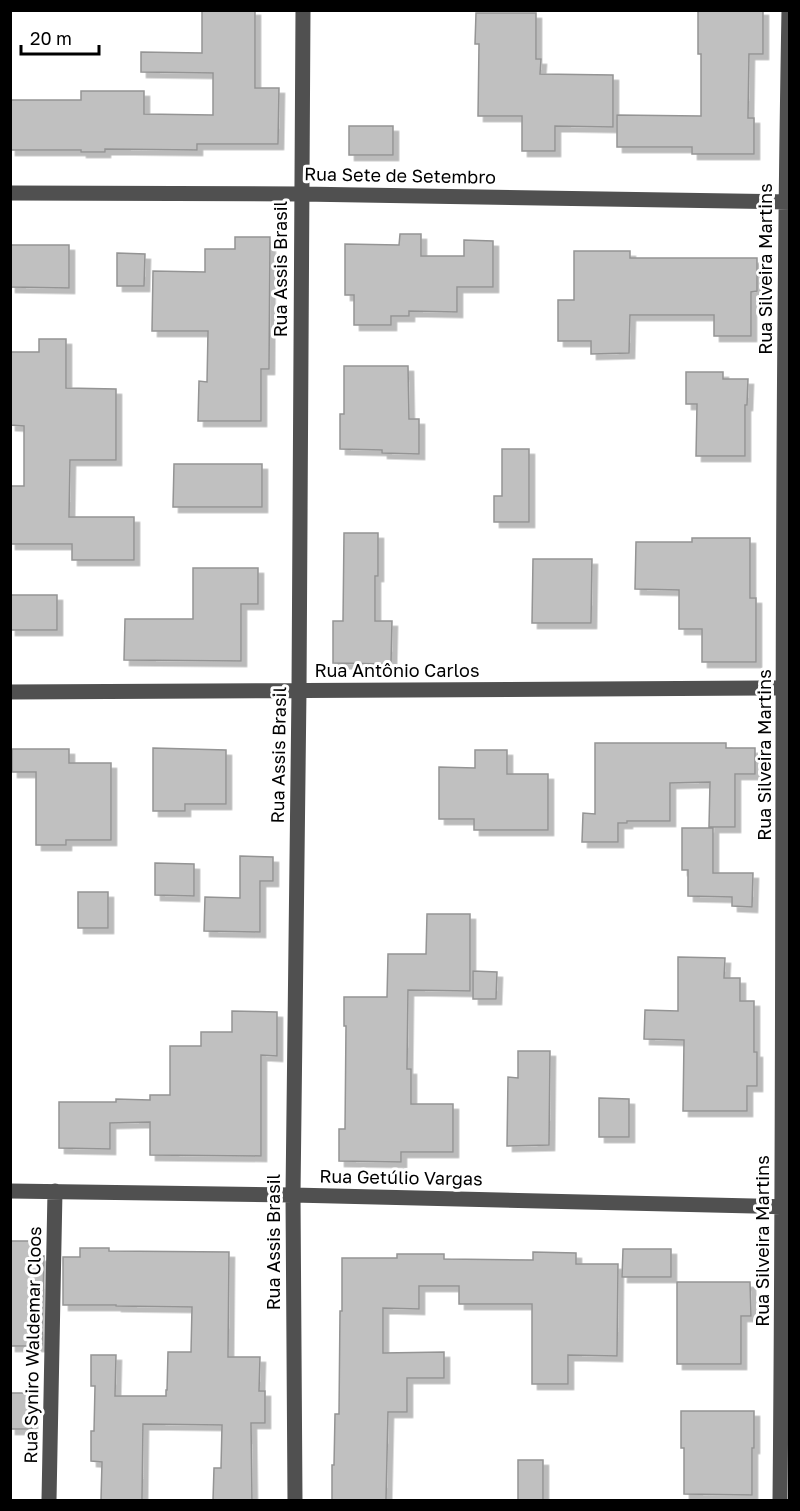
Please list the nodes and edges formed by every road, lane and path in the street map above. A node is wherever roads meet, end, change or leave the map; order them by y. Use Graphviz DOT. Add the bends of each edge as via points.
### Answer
graph roads {
  1 [pos="303,10"];
  2 [pos="789,10"];
  3 [pos="10,193"];
  4 [pos="301,194"];
  5 [pos="788,202"];
  6 [pos="787,513"];
  7 [pos="784,688"];
  8 [pos="10,692"];
  9 [pos="299,692"];
  10 [pos="10,1191"];
  11 [pos="55,1191"];
  12 [pos="294,1195"];
  13 [pos="786,1207"];
  14 [pos="49,1500"];
  15 [pos="295,1500"];
  16 [pos="780,1500"];
  1 -- 4 [label="street, Rua Assis Brasil"];
  2 -- 5 [label="street, Rua Silveira Martins"];
  3 -- 4 [label="street, Rua Sete de Setembro"];
  4 -- 5 [label="street, Rua Sete de Setembro"];
  4 -- 9 [label="street, Rua Assis Brasil"];
  5 -- 6 [label="street, Rua Silveira Martins"];
  6 -- 7 [label="street, Rua Silveira Martins"];
  7 -- 9 [label="street, Rua Antônio Carlos"];
  7 -- 13 [label="street, Rua Silveira Martins"];
  8 -- 9 [label="street, Rua Antônio Carlos"];
  9 -- 12 [label="street, Rua Assis Brasil"];
  10 -- 11 [label="street, Rua Getúlio Vargas"];
  11 -- 12 [label="street, Rua Getúlio Vargas"];
  11 -- 14 [label="street, Rua Syniro Waldemar Cloos"];
  12 -- 13 [label="street, Rua Getúlio Vargas"];
  12 -- 15 [label="street, Rua Assis Brasil"];
  13 -- 16 [label="street, Rua Silveira Martins"];
}
